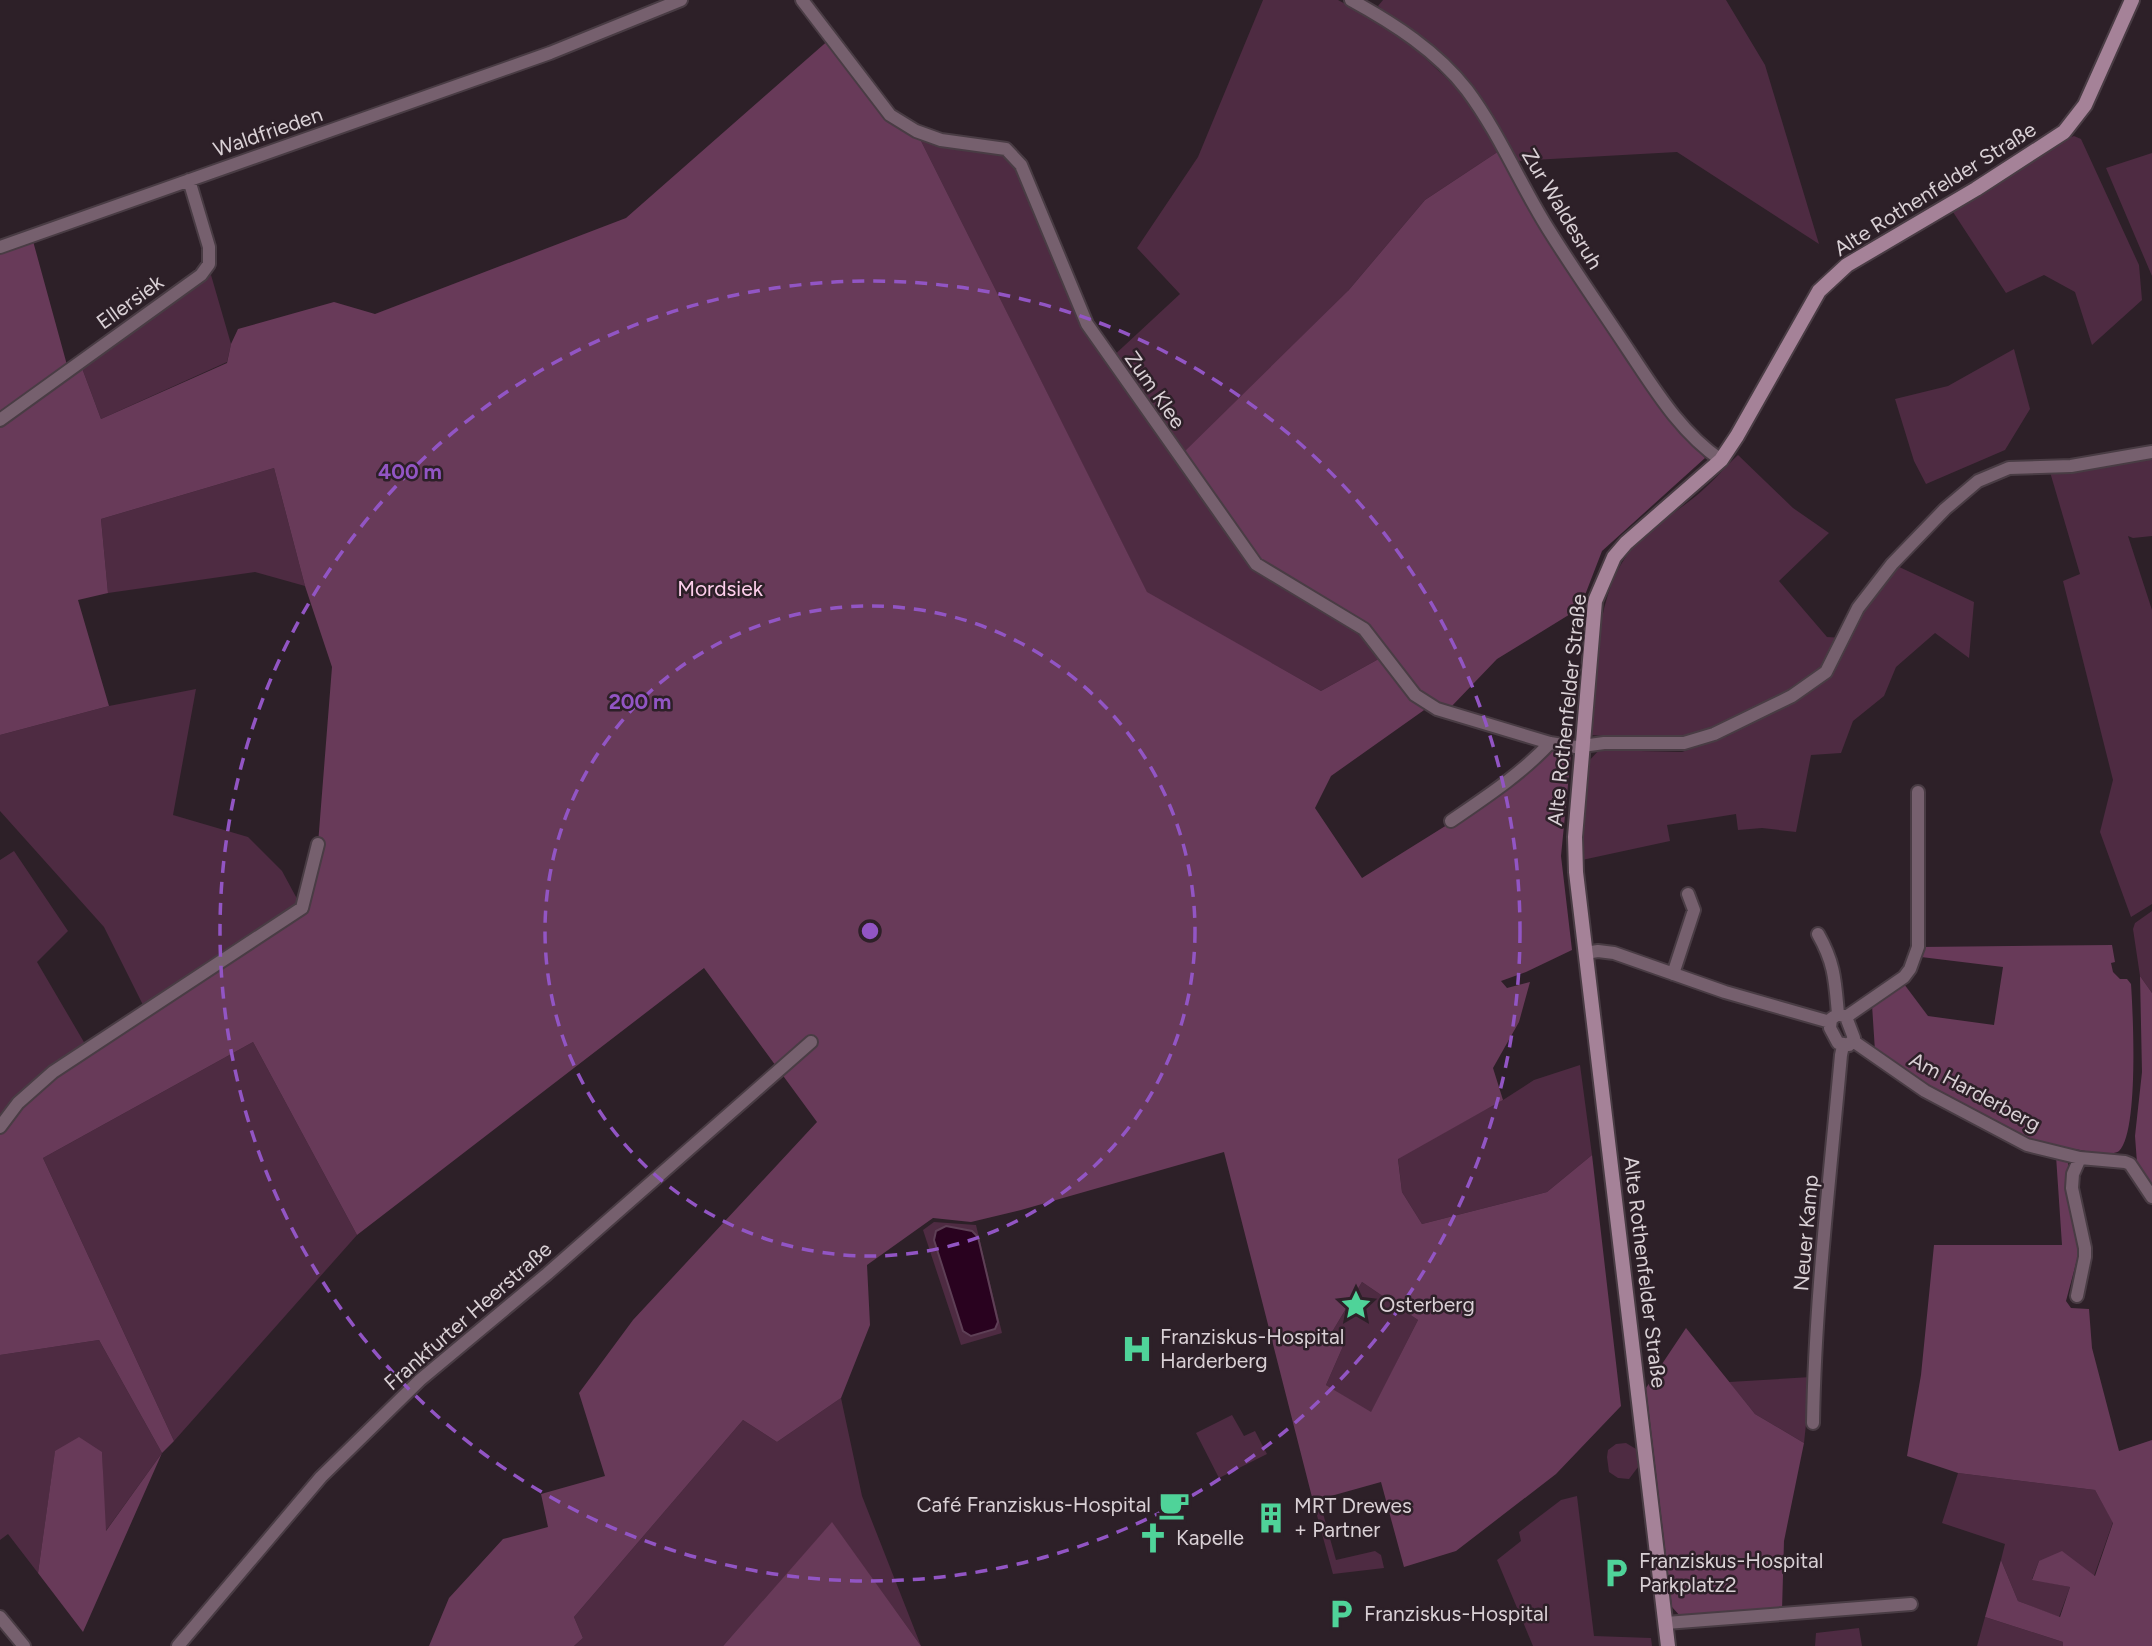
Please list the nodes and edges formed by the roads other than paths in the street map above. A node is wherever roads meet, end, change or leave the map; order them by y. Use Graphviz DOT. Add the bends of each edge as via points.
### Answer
graph roads {
  1 [pos="681,0"];
  2 [pos="802,0"];
  3 [pos="1350,0"];
  4 [pos="2132,0"];
  5 [pos="189,180"];
  6 [pos="0,247"];
  7 [pos="0,419"];
  8 [pos="2152,452"];
  9 [pos="1721,460"];
  10 [pos="1550,743"];
  11 [pos="1583,746"];
  12 [pos="1918,792"];
  13 [pos="1451,821"];
  14 [pos="318,844"];
  15 [pos="1688,894"];
  16 [pos="1818,934"];
  17 [pos="1585,953"];
  18 [pos="1673,974"];
  19 [pos="1838,1018"];
  20 [pos="811,1042"];
  21 [pos="1848,1044"];
  22 [pos="1,1125"];
  23 [pos="2080,1157"];
  24 [pos="2152,1197"];
  25 [pos="2077,1296"];
  26 [pos="1814,1423"];
  27 [pos="1911,1604"];
  28 [pos="0,1616"];
  29 [pos="1666,1623"];
  30 [pos="24,1646"];
  31 [pos="178,1646"];
  32 [pos="1668,1646"];
  1 -- 5 [label="street, Waldfrieden" via="550,53"];
  2 -- 10 [label="street, Zum Klee" via="890,115 941,140 1006,149 1021,165 1087,324 1256,564 1364,629 1415,695 1437,709"];
  3 -- 9 [label="street, Zur Waldesruh" via="1412,38 1466,89 1547,227 1653,385 1686,430"];
  4 -- 9 [label="street, Alte Rothenfelder Straße" via="2085,105 2064,132 1847,265 1819,290"];
  5 -- 6 [label="street, Waldfrieden"];
  5 -- 7 [label="street, Ellersiek" via="209,247 209,264 201,275"];
  8 -- 11 [label="street, Zum Klee" via="2071,466 2009,468 1978,481 1892,564 1858,608 1826,672 1792,696 1714,734 1684,743"];
  9 -- 11 [label="street, Alte Rothenfelder Straße" via="1626,543 1604,577 1595,601"];
  10 -- 11 [label="street, Zum Klee"];
  10 -- 13 [label="street" via="1503,785"];
  11 -- 17 [label="street, Alte Rothenfelder Straße" via="1575,837"];
  12 -- 19 [label="street" via="1915,958 1904,977"];
  14 -- 22 [label="street" via="302,908 53,1072 18,1102"];
  15 -- 18 [label="street" via="1695,909"];
  16 -- 19 [label="street" via="1835,977"];
  17 -- 18 [label="street" via="1614,953"];
  17 -- 29 [label="street, Alte Rothenfelder Straße"];
  18 -- 19 [label="street"];
  19 -- 21 [label="street" via="1853,1032"];
  19 -- 21 [label="street" via="1836,1041"];
  20 -- 31 [label="street, Frankfurter Heerstraße" via="420,1380 321,1477"];
  21 -- 23 [label="street, Am Harderberg" via="2027,1145"];
  21 -- 26 [label="street, Neuer Kamp" via="1840,1055"];
  23 -- 24 [label="street, Am Harderberg" via="2130,1164"];
  23 -- 25 [label="street" via="2072,1180 2085,1248"];
  27 -- 29 [label="street"];
  28 -- 30 [label="street"];
  29 -- 32 [label="street, Alte Rothenfelder Straße"];
}
